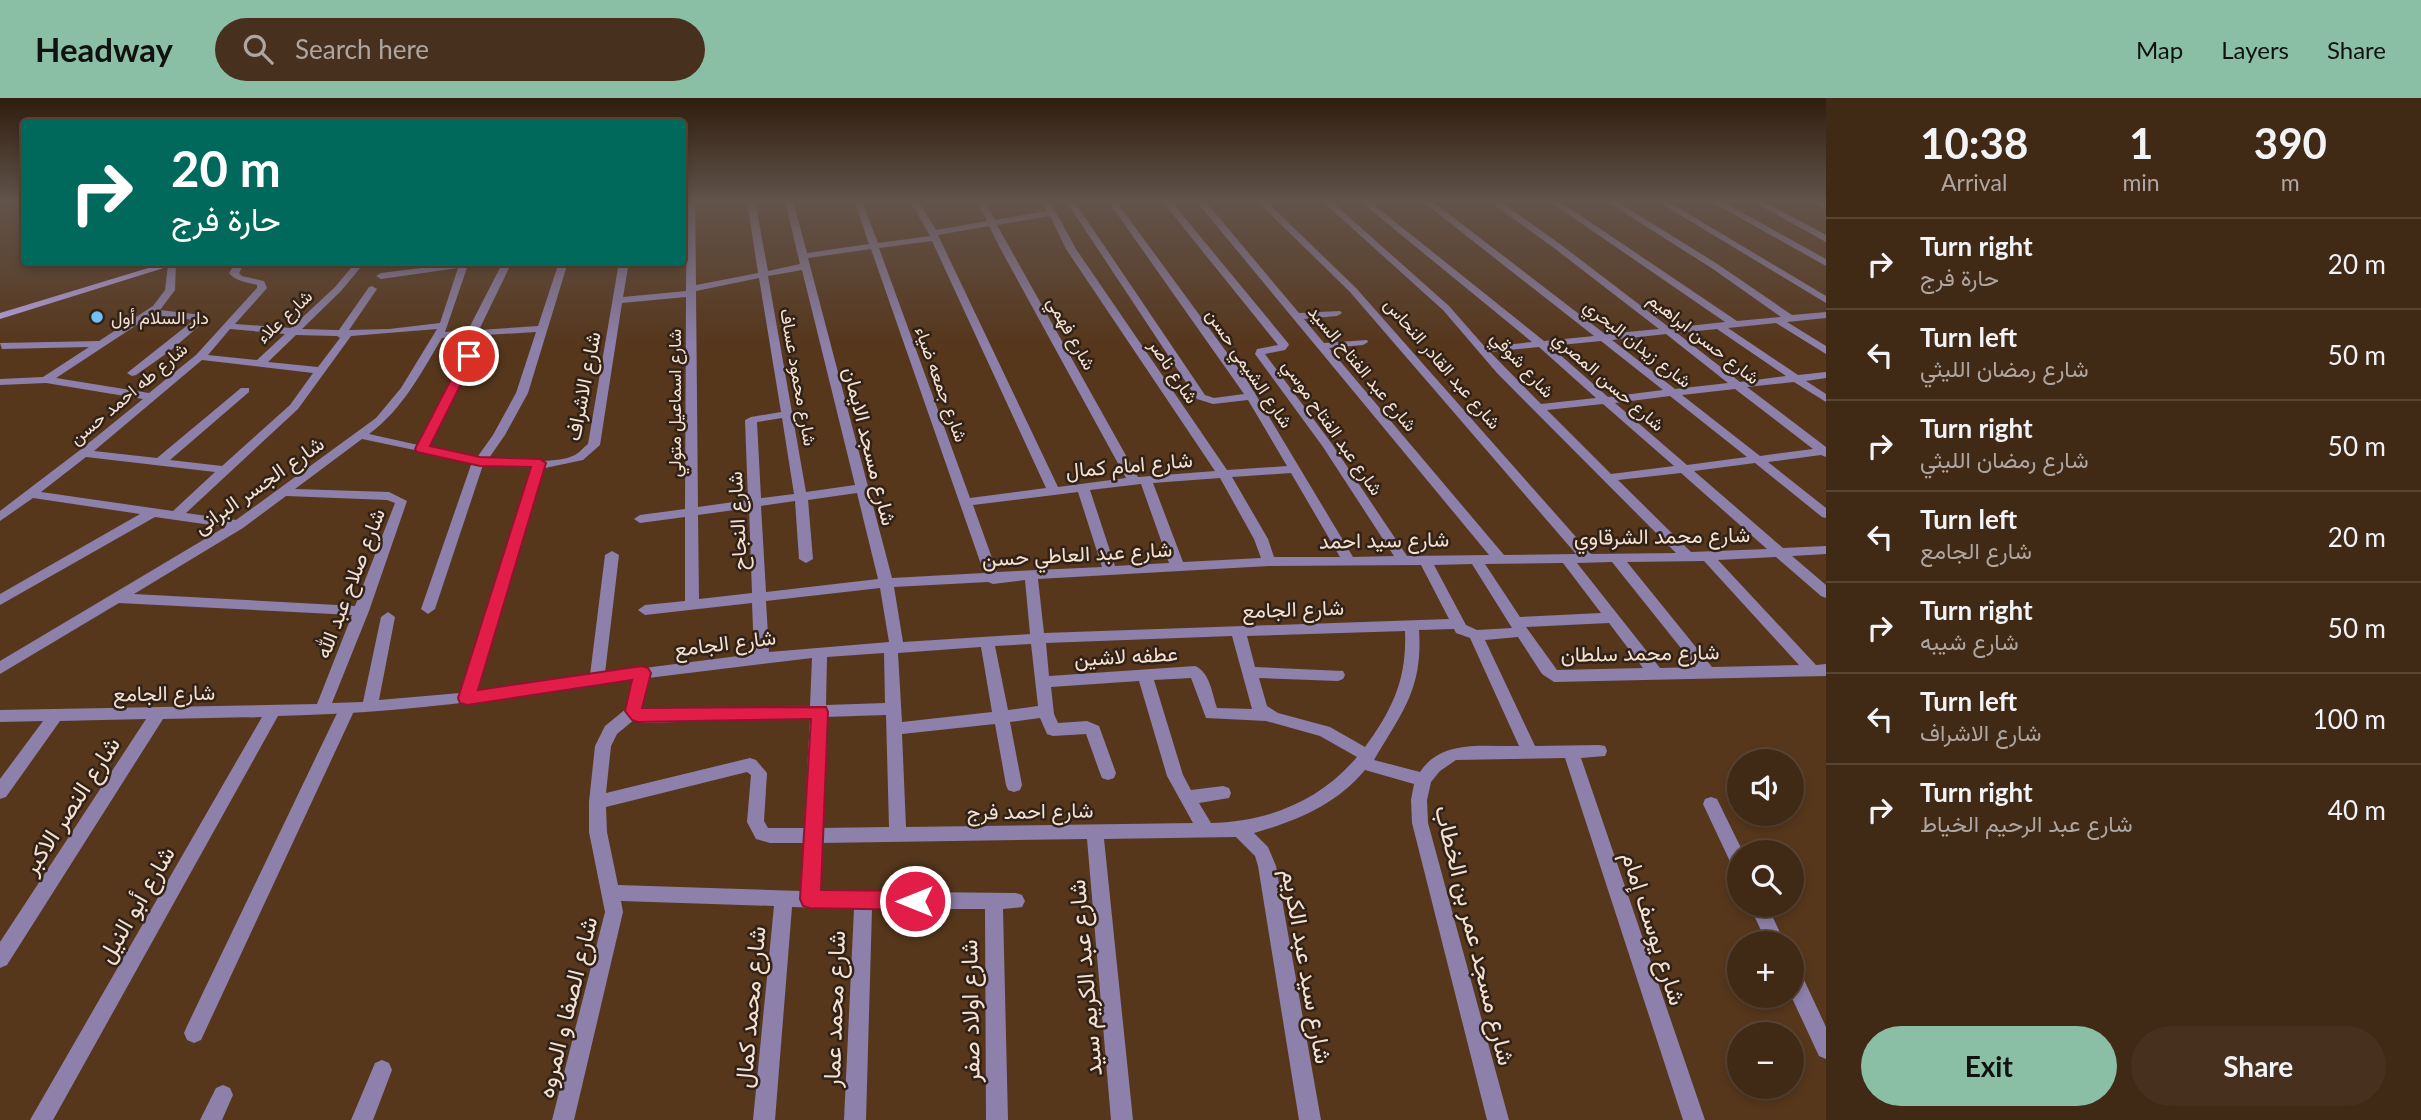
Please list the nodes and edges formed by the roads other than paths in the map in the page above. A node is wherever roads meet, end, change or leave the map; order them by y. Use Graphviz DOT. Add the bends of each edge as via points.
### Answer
graph roads {
  1 [pos="691,249"];
  2 [pos="759,249"];
  3 [pos="802,249"];
  4 [pos="853,249"];
  5 [pos="875,249"];
  6 [pos="940,249"];
  7 [pos="1006,249"];
  8 [pos="1072,249"];
  9 [pos="1102,249"];
  10 [pos="1146,249"];
  11 [pos="1205,249"];
  12 [pos="1241,249"];
  13 [pos="1310,249"];
  14 [pos="1380,249"];
  15 [pos="1423,249"];
  16 [pos="1488,249"];
  17 [pos="1560,249"];
  18 [pos="1623,249"];
  19 [pos="1687,249"];
  20 [pos="1740,249"];
  21 [pos="1799,249"];
  22 [pos="805,261"];
  23 [pos="1826,264"];
  24 [pos="147,266"];
  25 [pos="169,266"];
  26 [pos="176,266"];
  27 [pos="238,266"];
  28 [pos="358,266"];
  29 [pos="444,266"];
  30 [pos="464,266"];
  31 [pos="506,266"];
  32 [pos="563,266"];
  33 [pos="623,266"];
  34 [pos="381,275"];
  35 [pos="764,275"];
  36 [pos="372,289"];
  37 [pos="691,291"];
  38 [pos="618,300"];
  39 [pos="1826,300"];
  40 [pos="0,310"];
  41 [pos="150,312"];
  42 [pos="1337,313"];
  43 [pos="0,316"];
  44 [pos="1298,316"];
  45 [pos="1826,316"];
  46 [pos="1791,319"];
  47 [pos="1779,321"];
  48 [pos="1736,325"];
  49 [pos="228,326"];
  50 [pos="1720,327"];
  51 [pos="542,329"];
  52 [pos="442,330"];
  53 [pos="1668,332"];
  54 [pos="292,333"];
  55 [pos="476,333"];
  56 [pos="344,335"];
  57 [pos="1603,338"];
  58 [pos="1363,342"];
  59 [pos="1540,343"];
  60 [pos="102,344"];
  61 [pos="2,346"];
  62 [pos="1322,346"];
  63 [pos="1483,350"];
  64 [pos="1826,351"];
  65 [pos="200,357"];
  66 [pos="259,364"];
  67 [pos="321,371"];
  68 [pos="132,373"];
  69 [pos="1826,375"];
  70 [pos="1796,379"];
  71 [pos="46,380"];
  72 [pos="0,382"];
  73 [pos="1736,386"];
  74 [pos="245,390"];
  75 [pos="1673,393"];
  76 [pos="1251,396"];
  77 [pos="152,397"];
  78 [pos="1826,399"];
  79 [pos="1605,400"];
  80 [pos="1538,408"];
  81 [pos="787,414"];
  82 [pos="361,435"];
  83 [pos="422,449"];
  84 [pos="1826,452"];
  85 [pos="84,453"];
  86 [pos="1757,460"];
  87 [pos="479,461"];
  88 [pos="160,462"];
  89 [pos="540,463"];
  90 [pos="1684,469"];
  91 [pos="225,470"];
  92 [pos="1295,470"];
  93 [pos="1225,476"];
  94 [pos="1608,478"];
  95 [pos="1140,481"];
  96 [pos="1082,486"];
  97 [pos="862,488"];
  98 [pos="1054,490"];
  99 [pos="285,492"];
  100 [pos="30,494"];
  101 [pos="801,496"];
  102 [pos="966,502"];
  103 [pos="755,503"];
  104 [pos="156,511"];
  105 [pos="691,512"];
  106 [pos="1826,514"];
  107 [pos="176,515"];
  108 [pos="0,517"];
  109 [pos="640,519"];
  110 [pos="238,525"];
  111 [pos="1826,550"];
  112 [pos="1780,553"];
  113 [pos="612,555"];
  114 [pos="1708,556"];
  115 [pos="1499,558"];
  116 [pos="1566,558"];
  117 [pos="1587,558"];
  118 [pos="1616,558"];
  119 [pos="1688,558"];
  120 [pos="806,559"];
  121 [pos="1425,559"];
  122 [pos="1475,559"];
  123 [pos="1403,560"];
  124 [pos="1349,561"];
  125 [pos="1269,562"];
  126 [pos="1178,568"];
  127 [pos="1110,572"];
  128 [pos="1031,576"];
  129 [pos="993,579"];
  130 [pos="886,583"];
  131 [pos="1826,593"];
  132 [pos="759,597"];
  133 [pos="117,598"];
  134 [pos="0,600"];
  135 [pos="692,605"];
  136 [pos="428,609"];
  137 [pos="645,610"];
  138 [pos="362,611"];
  139 [pos="388,617"];
  140 [pos="1612,618"];
  141 [pos="1458,624"];
  142 [pos="1412,625"];
  143 [pos="1519,627"];
  144 [pos="1238,630"];
  145 [pos="1476,635"];
  146 [pos="1038,638"];
  147 [pos="986,642"];
  148 [pos="894,647"];
  149 [pos="820,652"];
  150 [pos="762,658"];
  151 [pos="0,668"];
  152 [pos="1819,670"];
  153 [pos="1249,672"];
  154 [pos="1708,672"];
  155 [pos="642,673"];
  156 [pos="1656,674"];
  157 [pos="1145,675"];
  158 [pos="1338,675"];
  159 [pos="597,679"];
  160 [pos="1042,682"];
  161 [pos="467,698"];
  162 [pos="370,707"];
  163 [pos="347,709"];
  164 [pos="894,709"];
  165 [pos="322,710"];
  166 [pos="634,711"];
  167 [pos="159,712"];
  168 [pos="273,712"];
  169 [pos="820,712"];
  170 [pos="1046,714"];
  171 [pos="56,715"];
  172 [pos="1266,715"];
  173 [pos="0,716"];
  174 [pos="1001,716"];
  175 [pos="894,729"];
  176 [pos="1529,751"];
  177 [pos="1571,751"];
  178 [pos="1599,751"];
  179 [pos="1365,759"];
  180 [pos="1108,773"];
  181 [pos="1422,779"];
  182 [pos="1014,785"];
  183 [pos="0,792"];
  184 [pos="1223,793"];
  185 [pos="1187,797"];
  186 [pos="597,802"];
  187 [pos="1711,804"];
  188 [pos="1206,830"];
  189 [pos="1240,830"];
  190 [pos="1095,832"];
  191 [pos="898,834"];
  192 [pos="814,835"];
  193 [pos="1728,840"];
  194 [pos="612,894"];
  195 [pos="784,899"];
  196 [pos="810,899"];
  197 [pos="863,901"];
  198 [pos="994,901"];
  199 [pos="1016,901"];
  200 [pos="0,959"];
  201 [pos="1804,1002"];
  202 [pos="194,1033"];
  203 [pos="1826,1049"];
  204 [pos="382,1070"];
  205 [pos="223,1095"];
  206 [pos="41,1120"];
  207 [pos="211,1120"];
  208 [pos="362,1120"];
  209 [pos="564,1120"];
  210 [pos="764,1120"];
  211 [pos="855,1120"];
  212 [pos="997,1120"];
  213 [pos="1122,1120"];
  214 [pos="1310,1120"];
  215 [pos="1497,1120"];
  216 [pos="1694,1120"];
  1 -- 37 [label="street, شارع اسماعيل متولي"];
  2 -- 35 [label="street, شارع محمود عساف"];
  3 -- 22 [label="street, شارع مسجد الايمان"];
  4 -- 22 [label="street"];
  5 -- 102 [label="street, شارع جمعه ضياء"];
  6 -- 98 [label="street"];
  7 -- 95 [label="street, شارع فهمي"];
  8 -- 93 [label="street, شارع ناصر"];
  9 -- 76 [label="street" via="1201,397 1213,401"];
  10 -- 76 [label="street, شارع الشيمي حسن"];
  11 -- 123 [label="street, شارع عبد الفتاح موسي" via="1284,345 1259,352"];
  12 -- 44 [label="street, شارع عبد الفتاح السيد"];
  13 -- 117 [label="street, شارع عبد القادر النحاس" via="1353,290"];
  14 -- 63 [label="street, شارع شوقي" via="1438,300"];
  15 -- 59 [label="street, شارع حسن المصري"];
  16 -- 57 [label="street, شارع زيدان البحري"];
  17 -- 53 [label="street, شارع حسن ابراهيم"];
  18 -- 48 [label="street"];
  19 -- 46 [label="street"];
  20 -- 39 [label="street"];
  21 -- 23 [label="street"];
  22 -- 35 [label="street"];
  22 -- 97 [label="street, شارع مسجد الايمان"];
  24 -- 40 [label="main road"];
  25 -- 43 [label="main road"];
  26 -- 41 [label="street" via="170,290"];
  27 -- 49 [label="street, شارع طه احمد حسن" via="234,273 239,278 261,283 262,288"];
  28 -- 54 [label="street, شارع علاء"];
  29 -- 34 [label="street"];
  30 -- 52 [label="street, شارع الجسر البرانى"];
  31 -- 55 [label="street"];
  32 -- 51 [label="street"];
  33 -- 38 [label="street, شارع الاشراف"];
  35 -- 37 [label="street"];
  35 -- 81 [label="street, شارع محمود عساف"];
  36 -- 56 [label="street"];
  37 -- 38 [label="street"];
  37 -- 105 [label="street, شارع اسماعيل متولي"];
  38 -- 89 [label="street, شارع الاشراف" via="594,445 577,460"];
  41 -- 60 [label="street"];
  41 -- 68 [label="street" via="202,318"];
  42 -- 44 [label="street"];
  44 -- 62 [label="street, شارع عبد الفتاح السيد"];
  45 -- 46 [label="street"];
  46 -- 47 [label="street"];
  47 -- 48 [label="street"];
  47 -- 64 [label="street"];
  48 -- 50 [label="street"];
  49 -- 54 [label="street"];
  49 -- 65 [label="street, شارع طه احمد حسن"];
  50 -- 53 [label="street"];
  50 -- 70 [label="street"];
  51 -- 55 [label="street"];
  51 -- 87 [label="street" via="522,393"];
  52 -- 55 [label="street"];
  52 -- 56 [label="street"];
  52 -- 82 [label="street, شارع الجسر البرانى" via="395,405"];
  53 -- 57 [label="street"];
  53 -- 73 [label="street, شارع حسن ابراهيم"];
  54 -- 56 [label="street"];
  54 -- 66 [label="street, شارع علاء"];
  55 -- 83 [label="street"];
  56 -- 67 [label="street"];
  57 -- 59 [label="street"];
  57 -- 75 [label="street, شارع زيدان البحري"];
  58 -- 62 [label="street"];
  59 -- 63 [label="street"];
  59 -- 79 [label="street, شارع حسن المصري"];
  60 -- 61 [label="street"];
  60 -- 71 [label="street"];
  62 -- 115 [label="street, شارع عبد الفتاح السيد"];
  63 -- 80 [label="street, شارع شوقي"];
  65 -- 66 [label="street"];
  65 -- 77 [label="street, شارع طه احمد حسن"];
  66 -- 67 [label="street"];
  67 -- 91 [label="street" via="275,426"];
  69 -- 70 [label="street"];
  70 -- 73 [label="street"];
  70 -- 78 [label="street"];
  71 -- 72 [label="street"];
  71 -- 77 [label="street"];
  73 -- 75 [label="street"];
  73 -- 84 [label="street, شارع حسن ابراهيم"];
  74 -- 88 [label="street"];
  75 -- 79 [label="street"];
  75 -- 86 [label="street, شارع زيدان البحري"];
  76 -- 92 [label="street, شارع الشيمي حسن"];
  77 -- 85 [label="street, شارع طه احمد حسن"];
  79 -- 80 [label="street"];
  79 -- 90 [label="street, شارع حسن المصري"];
  80 -- 94 [label="street, شارع شوقي"];
  81 -- 101 [label="street, شارع محمود عساف"];
  81 -- 103 [label="street, شارع النجاح" via="751,418"];
  82 -- 83 [label="street, شارع الاشراف"];
  82 -- 99 [label="street, شارع الجسر البرانى"];
  83 -- 87 [label="street, شارع الاشراف"];
  84 -- 86 [label="street"];
  85 -- 88 [label="street"];
  85 -- 100 [label="street, شارع طه احمد حسن"];
  86 -- 90 [label="street"];
  86 -- 106 [label="street, شارع زيدان البحري"];
  87 -- 89 [label="street, شارع الاشراف"];
  87 -- 136 [label="street"];
  88 -- 91 [label="street"];
  89 -- 161 [label="street"];
  90 -- 94 [label="street"];
  90 -- 112 [label="street, شارع حسن المصري"];
  91 -- 107 [label="street"];
  92 -- 93 [label="street, شارع امام كمال"];
  92 -- 124 [label="street, شارع الشيمي حسن"];
  93 -- 95 [label="street, شارع امام كمال"];
  93 -- 125 [label="street, شارع ناصر" via="1250,517"];
  94 -- 119 [label="street, شارع شوقي"];
  95 -- 96 [label="street, شارع امام كمال"];
  95 -- 126 [label="street, شارع فهمي"];
  96 -- 98 [label="street, شارع امام كمال"];
  96 -- 127 [label="street"];
  97 -- 101 [label="street"];
  97 -- 130 [label="street, شارع مسجد الايمان"];
  98 -- 102 [label="street, شارع امام كمال"];
  99 -- 110 [label="street, شارع الجسر البرانى"];
  99 -- 138 [label="street, شارع صلاح عبد الله" via="388,496 401,501"];
  100 -- 104 [label="street"];
  100 -- 108 [label="street, شارع طه احمد حسن"];
  101 -- 103 [label="street"];
  101 -- 120 [label="street, شارع محمود عساف"];
  102 -- 129 [label="street, شارع جمعه ضياء"];
  103 -- 105 [label="street"];
  103 -- 132 [label="street, شارع النجاح"];
  104 -- 107 [label="street"];
  104 -- 134 [label="street"];
  105 -- 109 [label="street"];
  105 -- 135 [label="street, شارع اسماعيل متولي"];
  107 -- 110 [label="street"];
  110 -- 133 [label="street, شارع الجسر البرانى"];
  111 -- 112 [label="street, شارع محمد الشرقاوي"];
  112 -- 114 [label="street, شارع محمد الشرقاوي"];
  112 -- 131 [label="street, شارع حسن المصري"];
  113 -- 159 [label="street"];
  114 -- 119 [label="street, شارع محمد الشرقاوي"];
  114 -- 152 [label="street"];
  115 -- 116 [label="street, شارع محمد الشرقاوي"];
  115 -- 122 [label="street, شارع سيد احمد"];
  116 -- 117 [label="street, شارع محمد الشرقاوي"];
  116 -- 140 [label="street"];
  117 -- 118 [label="street, شارع محمد الشرقاوي"];
  118 -- 119 [label="street, شارع محمد الشرقاوي"];
  118 -- 154 [label="street"];
  121 -- 122 [label="street, شارع سيد احمد"];
  121 -- 123 [label="street, شارع سيد احمد"];
  121 -- 141 [label="street"];
  122 -- 143 [label="street, شارع محمد سلطان"];
  123 -- 124 [label="street, شارع سيد احمد"];
  124 -- 125 [label="street, شارع سيد احمد"];
  125 -- 126 [label="street, شارع عبد العاطي حسن"];
  126 -- 127 [label="street, شارع عبد العاطي حسن"];
  127 -- 128 [label="street, شارع عبد العاطي حسن"];
  128 -- 129 [label="street, شارع عبد العاطي حسن"];
  128 -- 146 [label="street"];
  129 -- 130 [label="street, شارع عبد العاطي حسن"];
  130 -- 132 [label="street, شارع عبد العاطي حسن"];
  130 -- 148 [label="street, شارع مسجد الايمان"];
  132 -- 135 [label="street, شارع عبد العاطي حسن"];
  132 -- 150 [label="street, شارع النجاح"];
  133 -- 138 [label="street"];
  133 -- 151 [label="street, شارع الجسر البرانى"];
  135 -- 137 [label="street, شارع عبد العاطي حسن"];
  138 -- 165 [label="street, شارع صلاح عبد الله"];
  139 -- 162 [label="street"];
  140 -- 143 [label="street"];
  140 -- 156 [label="street"];
  141 -- 142 [label="street, شارع الجامع"];
  141 -- 145 [label="street"];
  142 -- 144 [label="street, شارع الجامع"];
  142 -- 179 [label="street, شارع احمد فرج" via="1414,649 1407,685"];
  143 -- 145 [label="street"];
  143 -- 156 [label="street, شارع محمد سلطان" via="1554,676"];
  144 -- 146 [label="street, شارع الجامع"];
  144 -- 153 [label="street"];
  145 -- 176 [label="street"];
  146 -- 147 [label="street, شارع الجامع"];
  146 -- 160 [label="street"];
  147 -- 148 [label="street, شارع الجامع"];
  147 -- 174 [label="street"];
  148 -- 149 [label="street, شارع الجامع"];
  148 -- 164 [label="street, شارع مسجد الايمان"];
  149 -- 150 [label="street, شارع الجامع"];
  149 -- 169 [label="street"];
  150 -- 155 [label="street, شارع الجامع"];
  152 -- 154 [label="street, شارع محمد سلطان"];
  153 -- 158 [label="street"];
  153 -- 172 [label="street" via="1257,704"];
  154 -- 156 [label="street, شارع محمد سلطان"];
  155 -- 159 [label="street, شارع الجامع"];
  155 -- 166 [label="street"];
  157 -- 160 [label="street, عطفه لاشين"];
  157 -- 172 [label="street, عطفه لاشين" via="1195,673 1211,714"];
  157 -- 185 [label="street" via="1175,776"];
  159 -- 161 [label="street, شارع الجامع"];
  160 -- 170 [label="street"];
  161 -- 162 [label="street, شارع الجامع"];
  162 -- 163 [label="street, شارع الجامع"];
  163 -- 165 [label="street, شارع الجامع"];
  163 -- 202 [label="street"];
  164 -- 169 [label="street"];
  164 -- 175 [label="street, شارع مسجد الايمان"];
  165 -- 168 [label="street, شارع الجامع"];
  166 -- 169 [label="street" via="645,717"];
  166 -- 186 [label="street, شارع الصفا و المروه" via="605,738"];
  167 -- 168 [label="street, شارع الجامع"];
  167 -- 171 [label="street, شارع الجامع"];
  167 -- 200 [label="street, شارع النصر الاكبر"];
  168 -- 206 [label="street, شارع أبو النيل"];
  169 -- 192 [label="street"];
  170 -- 174 [label="street"];
  170 -- 180 [label="street" via="1054,730 1093,730"];
  171 -- 173 [label="street, شارع الجامع"];
  171 -- 183 [label="street"];
  172 -- 179 [label="street" via="1324,731"];
  174 -- 175 [label="street"];
  174 -- 182 [label="street"];
  175 -- 191 [label="street, شارع مسجد الايمان"];
  176 -- 177 [label="street, شارع مسجد عمر بن الخطاب"];
  176 -- 181 [label="street, شارع مسجد عمر بن الخطاب" via="1454,754 1435,762"];
  177 -- 178 [label="street, شارع مسجد عمر بن الخطاب"];
  177 -- 216 [label="street, شارع يوسف إمام"];
  179 -- 181 [label="street"];
  179 -- 189 [label="street, شارع احمد فرج" via="1332,792 1290,816"];
  181 -- 215 [label="street, شارع مسجد عمر بن الخطاب" via="1420,823"];
  184 -- 185 [label="street"];
  185 -- 188 [label="street"];
  186 -- 192 [label="street, شارع احمد فرج" via="750,765 759,773 757,829 770,836"];
  186 -- 194 [label="street, شارع الصفا و المروه" via="598,832"];
  187 -- 193 [label="street"];
  188 -- 189 [label="street, شارع احمد فرج"];
  188 -- 190 [label="street, شارع احمد فرج"];
  189 -- 214 [label="street, شارع سيد عبد الكريم" via="1253,840 1267,866"];
  190 -- 191 [label="street, شارع احمد فرج"];
  190 -- 213 [label="street, شارع عبد الكريم سيد"];
  191 -- 192 [label="street, شارع احمد فرج"];
  192 -- 196 [label="street"];
  194 -- 195 [label="street"];
  194 -- 209 [label="street, شارع الصفا و المروه" via="611,932"];
  195 -- 196 [label="street"];
  195 -- 210 [label="street, شارع محمد كمال"];
  196 -- 197 [label="street"];
  197 -- 198 [label="street"];
  197 -- 211 [label="street, شارع محمد عمار"];
  198 -- 199 [label="street"];
  198 -- 212 [label="street, شارع اولاد صفر"];
  201 -- 203 [label="street"];
  204 -- 208 [label="street"];
  205 -- 207 [label="street"];
}
